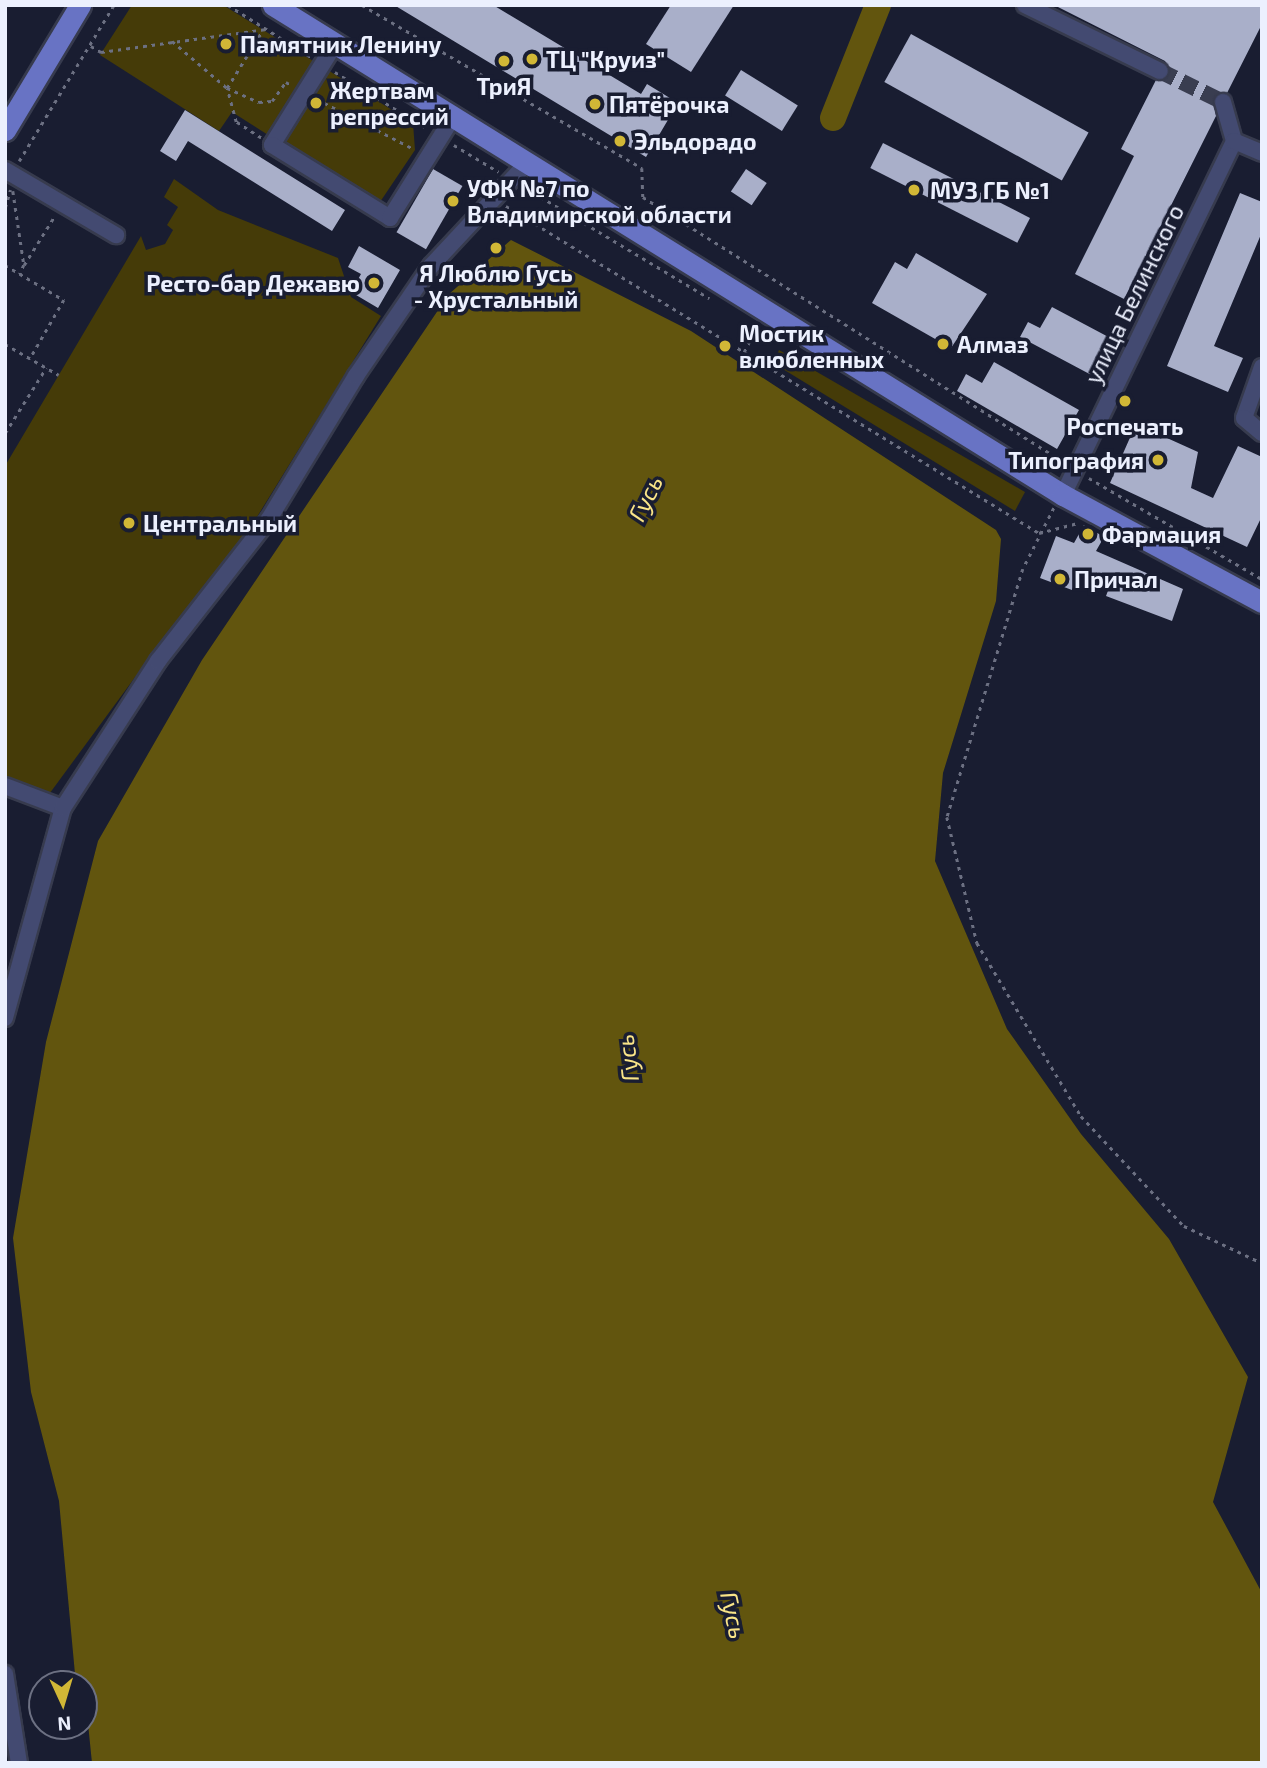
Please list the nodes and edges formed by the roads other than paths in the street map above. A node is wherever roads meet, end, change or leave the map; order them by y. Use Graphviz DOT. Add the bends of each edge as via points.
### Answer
graph roads {
  1 [pos="80,5"];
  2 [pos="273,5"];
  3 [pos="1025,5"];
  4 [pos="335,44"];
  5 [pos="1160,71"];
  6 [pos="1223,102"];
  7 [pos="453,117"];
  8 [pos="5,130"];
  9 [pos="1234,141"];
  10 [pos="1262,153"];
  11 [pos="527,163"];
  12 [pos="8,173"];
  13 [pos="117,235"];
  14 [pos="1262,367"];
  15 [pos="1262,433"];
  16 [pos="1063,495"];
  17 [pos="1260,590"];
  18 [pos="5,786"];
  19 [pos="63,808"];
  20 [pos="5,1018"];
  21 [pos="5,1674"];
  22 [pos="19,1763"];
  1 -- 8 [label="main road"];
  2 -- 4 [label="main road"];
  3 -- 5 [label="street"];
  4 -- 7 [label="main road"];
  4 -- 7 [label="street" via="300,90 272,145 390,218"];
  6 -- 9 [label="street"];
  7 -- 11 [label="main road"];
  9 -- 10 [label="street"];
  9 -- 16 [label="street, улица Белинского"];
  11 -- 16 [label="main road"];
  11 -- 19 [label="street" via="431,266 269,519 158,661"];
  12 -- 13 [label="street"];
  14 -- 15 [label="street" via="1244,418"];
  16 -- 17 [label="main road"];
  18 -- 19 [label="street"];
  19 -- 20 [label="street"];
  21 -- 22 [label="street"];
}
